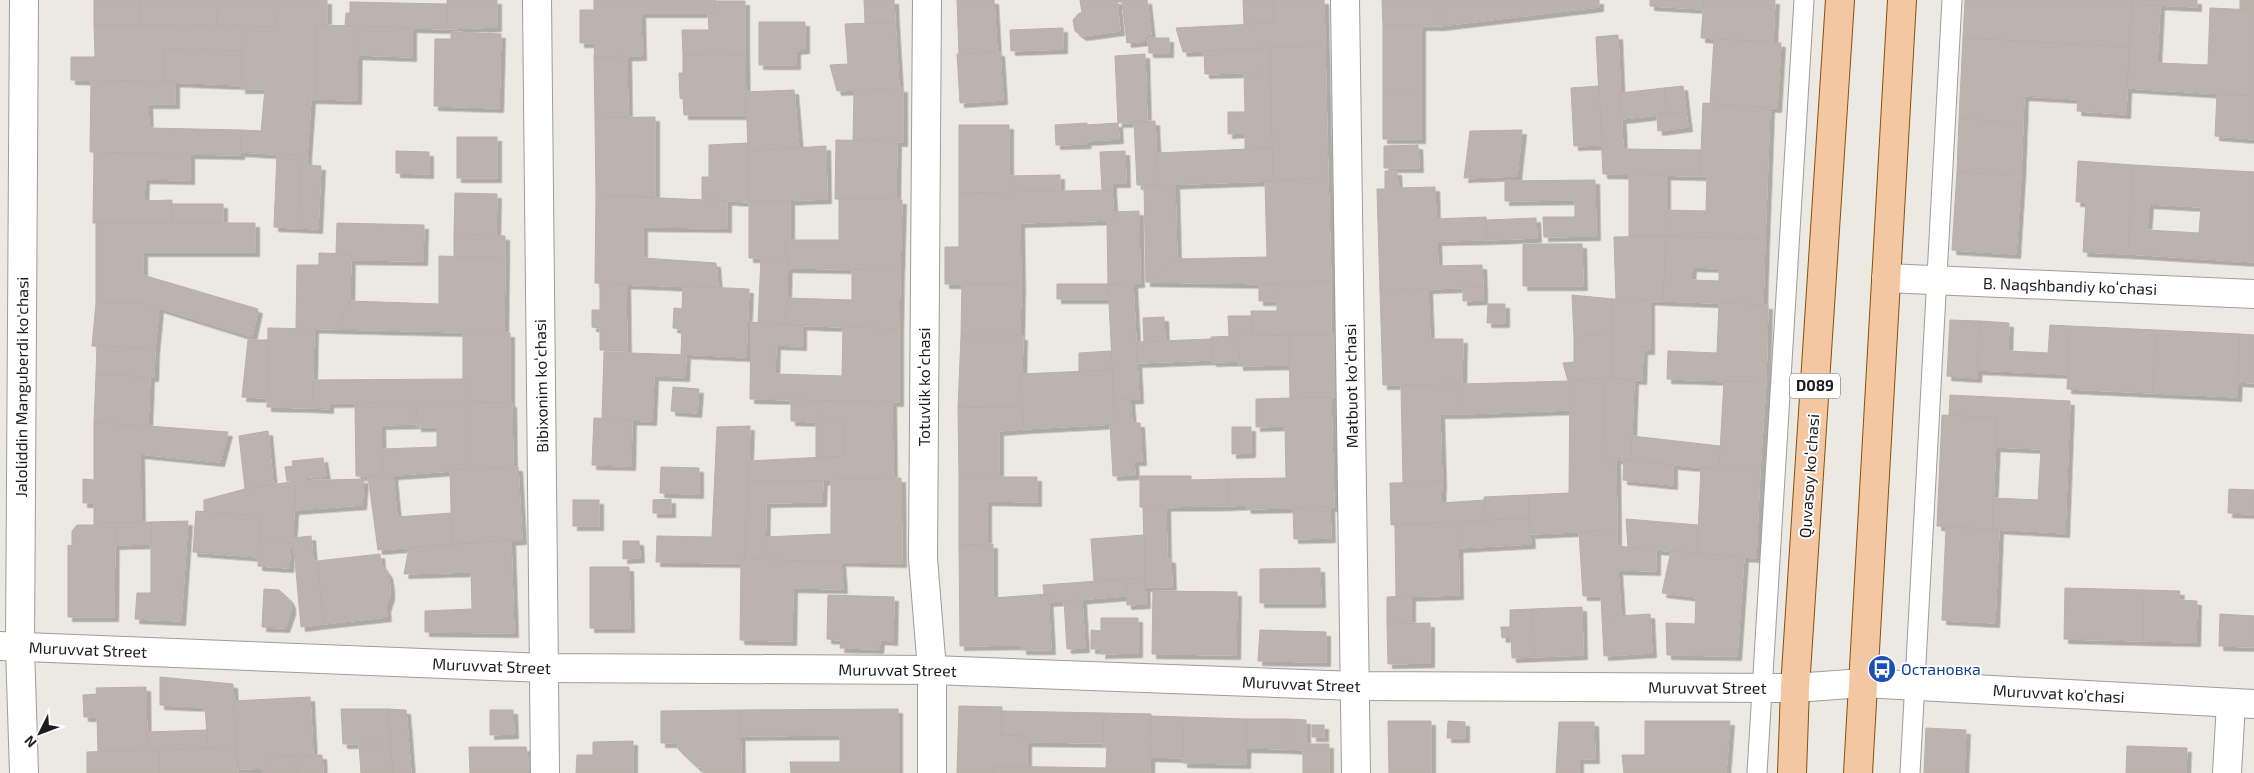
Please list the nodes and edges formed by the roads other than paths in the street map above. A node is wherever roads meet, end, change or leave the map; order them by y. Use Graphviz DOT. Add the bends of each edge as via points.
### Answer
graph roads {
  1 [pos="24,0"];
  2 [pos="538,0"];
  3 [pos="927,0"];
  4 [pos="1345,0"];
  5 [pos="1804,0"];
  6 [pos="1840,0"];
  7 [pos="1902,0"];
  8 [pos="1952,0"];
  9 [pos="1886,278"];
  10 [pos="1938,280"];
  11 [pos="2254,294"];
  12 [pos="10,646"];
  13 [pos="544,668"];
  14 [pos="932,670"];
  15 [pos="1863,683"];
  16 [pos="1355,686"];
  17 [pos="1915,686"];
  18 [pos="1762,687"];
  19 [pos="1795,688"];
  20 [pos="2243,703"];
  21 [pos="24,773"];
  22 [pos="545,773"];
  23 [pos="932,773"];
  24 [pos="1356,773"];
  25 [pos="1757,773"];
  26 [pos="1792,773"];
  27 [pos="1858,773"];
  28 [pos="1910,773"];
  29 [pos="2227,773"];
  1 -- 12 [label="street, Jaloliddin Manguberdi ko'chasi"];
  2 -- 13 [label="street, Bibixonim koʻchasi"];
  3 -- 14 [label="street, Totuvlik koʻchasi" via="923,558"];
  4 -- 16 [label="street, Matbuot koʻchasi"];
  5 -- 18 [label="lane"];
  6 -- 19 [label="main road, Quvasoy koʻchasi / D089"];
  7 -- 9 [label="main road"];
  8 -- 10 [label="lane"];
  9 -- 10 [label="street, B. Naqshbandiy koʻchasi"];
  9 -- 15 [label="main road"];
  10 -- 11 [label="street, B. Naqshbandiy koʻchasi"];
  10 -- 17 [label="lane"];
  12 -- 13 [label="street, Muruvvat Street"];
  12 -- 21 [label="street, Jaloliddin Manguberdi ko'chasi"];
  13 -- 14 [label="street, Muruvvat Street"];
  13 -- 22 [label="street, Bibixonim koʻchasi"];
  14 -- 16 [label="street, Muruvvat Street"];
  14 -- 23 [label="street, Totuvlik koʻchasi"];
  15 -- 17 [label="street, Muruvvat ko'chasi"];
  15 -- 19 [label="street, Muruvvat Street"];
  15 -- 27 [label="main road"];
  16 -- 18 [label="street, Muruvvat Street"];
  16 -- 24 [label="street, Matbuot koʻchasi"];
  17 -- 20 [label="street, Muruvvat ko'chasi"];
  17 -- 28 [label="lane"];
  18 -- 19 [label="street, Muruvvat Street"];
  18 -- 25 [label="lane"];
  19 -- 26 [label="main road, Quvasoy koʻchasi / D089"];
  20 -- 29 [label="street"];
}
